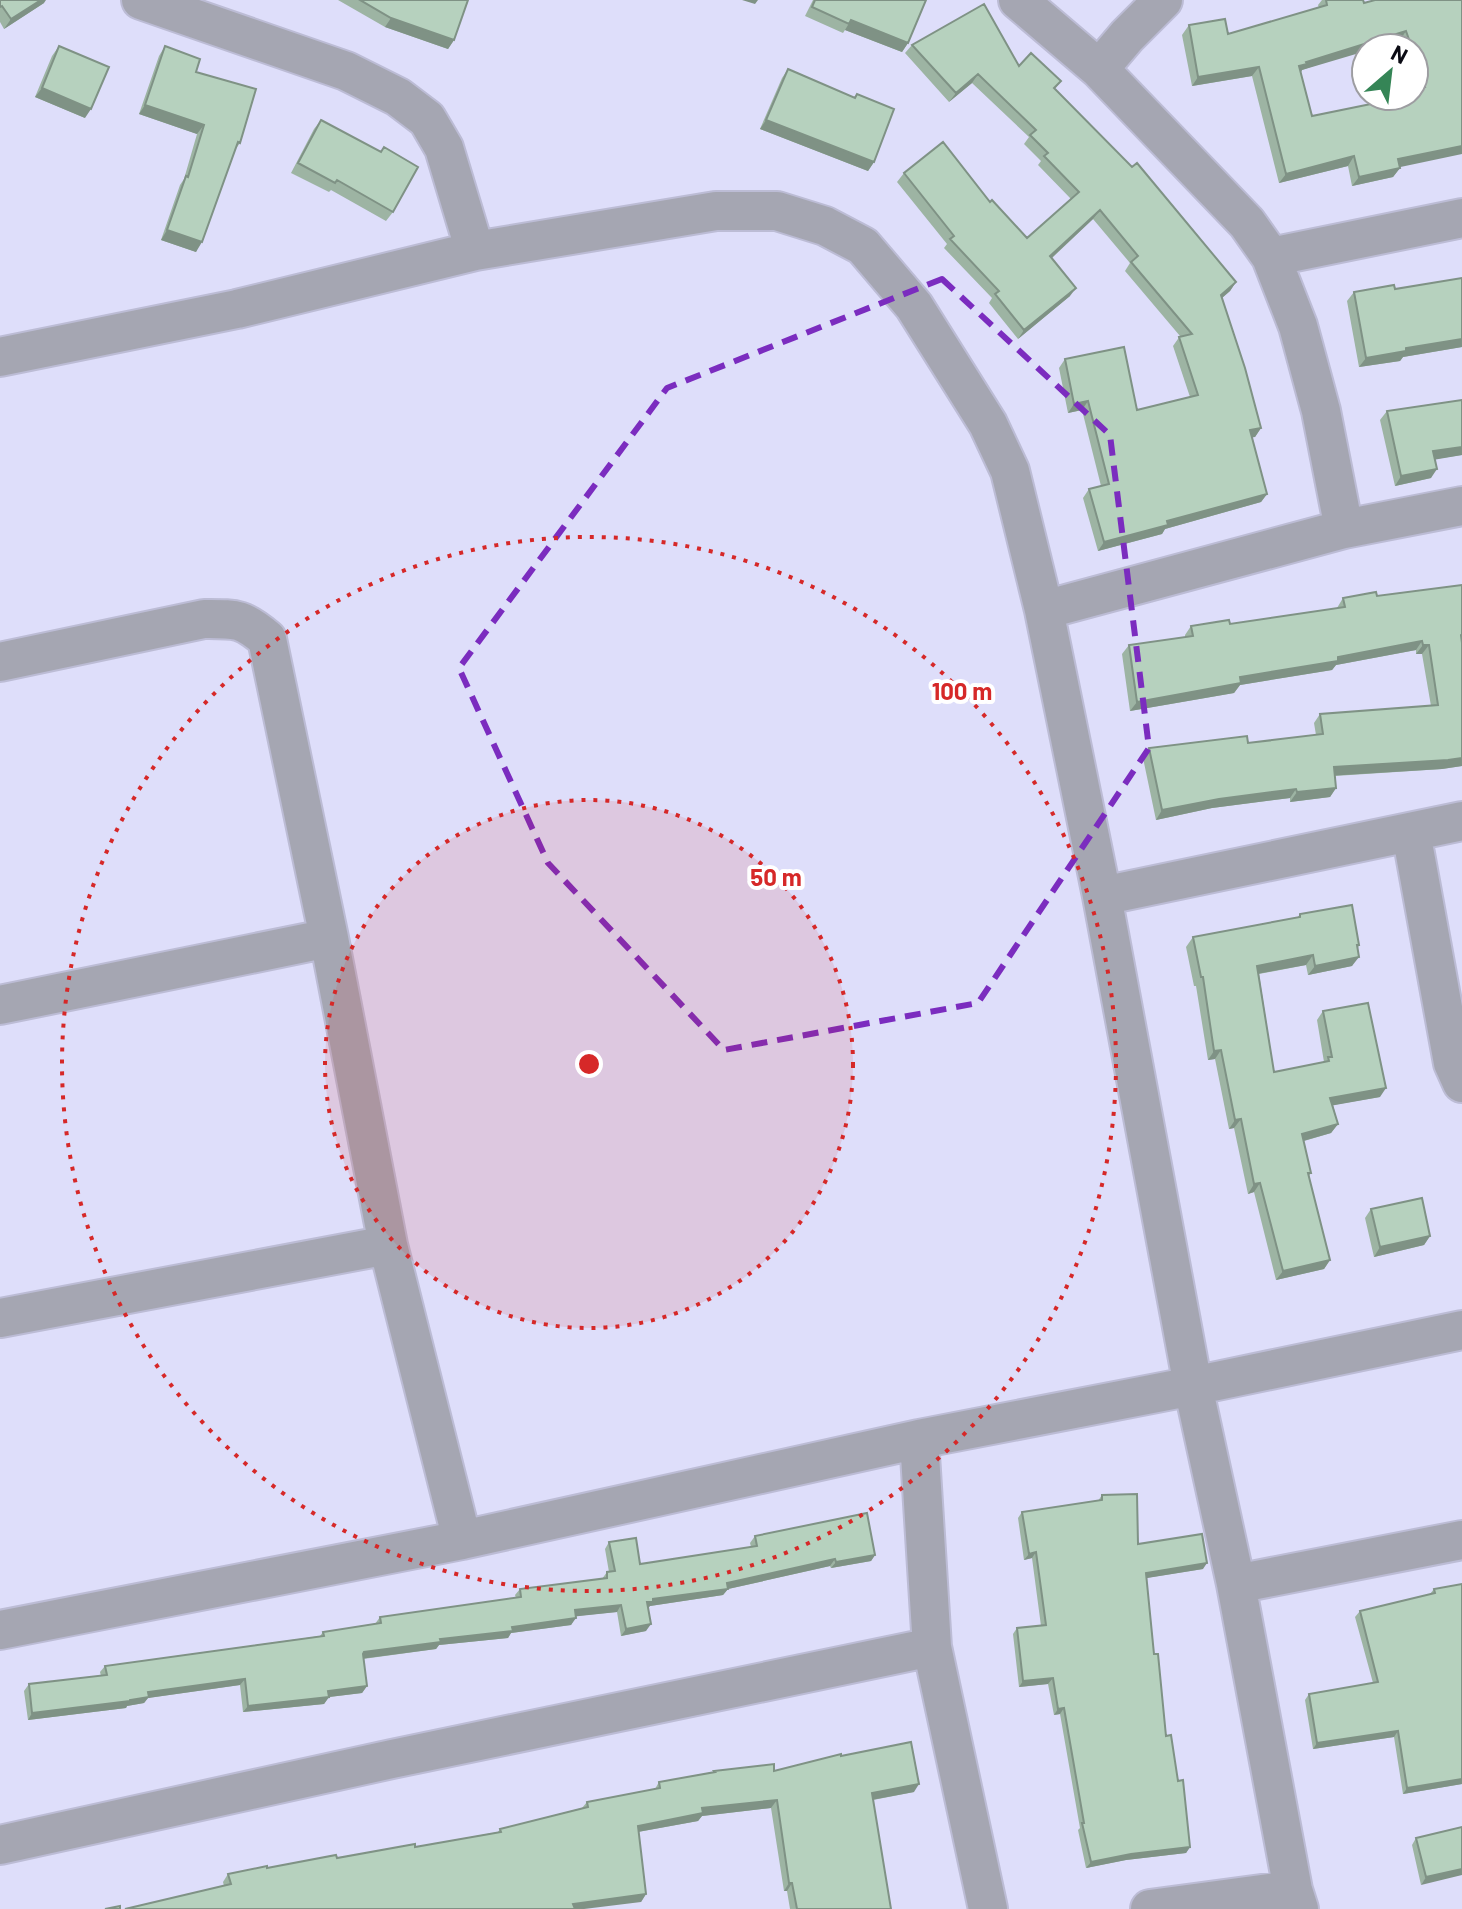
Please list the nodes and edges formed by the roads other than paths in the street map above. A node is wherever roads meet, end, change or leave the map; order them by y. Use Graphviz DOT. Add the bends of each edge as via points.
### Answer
graph roads {
  1 [pos="141,0"];
  2 [pos="1018,0"];
  3 [pos="1163,0"];
  4 [pos="1099,69"];
  5 [pos="1462,218"];
  6 [pos="475,251"];
  7 [pos="1271,257"];
  8 [pos="0,357"];
  9 [pos="1462,506"];
  10 [pos="1344,529"];
  11 [pos="1044,610"];
  12 [pos="0,662"];
  13 [pos="1462,821"];
  14 [pos="1411,832"];
  15 [pos="1102,896"];
  16 [pos="329,938"];
  17 [pos="0,1005"];
  18 [pos="1462,1083"];
  19 [pos="388,1245"];
  20 [pos="0,1318"];
  21 [pos="1462,1330"];
  22 [pos="1193,1386"];
  23 [pos="919,1439"];
  24 [pos="462,1540"];
  25 [pos="1462,1540"];
  26 [pos="1236,1584"];
  27 [pos="0,1630"];
  28 [pos="932,1647"];
  29 [pos="0,1845"];
  30 [pos="1296,1899"];
  31 [pos="988,1909"];
  32 [pos="1150,1909"];
  1 -- 6 [label="street" via="346,71 398,97 427,119 444,148"];
  2 -- 4 [label="street"];
  3 -- 4 [label="street"];
  4 -- 7 [label="street" via="1247,223"];
  5 -- 7 [label="street"];
  6 -- 8 [label="street" via="237,309"];
  6 -- 11 [label="street" via="716,211 777,211 825,226 863,246 914,306 988,424 1010,471"];
  7 -- 10 [label="street" via="1302,340"];
  9 -- 10 [label="street"];
  10 -- 11 [label="street"];
  11 -- 15 [label="street"];
  12 -- 16 [label="street" via="204,619 247,623 267,639"];
  13 -- 14 [label="street"];
  14 -- 15 [label="street"];
  14 -- 18 [label="street" via="1453,1063"];
  15 -- 22 [label="street"];
  16 -- 17 [label="street"];
  16 -- 19 [label="street"];
  19 -- 20 [label="street"];
  19 -- 24 [label="street"];
  21 -- 22 [label="street"];
  22 -- 23 [label="street"];
  22 -- 26 [label="street"];
  23 -- 24 [label="street"];
  23 -- 28 [label="street"];
  24 -- 27 [label="street"];
  25 -- 26 [label="street"];
  26 -- 30 [label="street"];
  28 -- 29 [label="street"];
  28 -- 31 [label="street"];
  30 -- 32 [label="street"];
}
